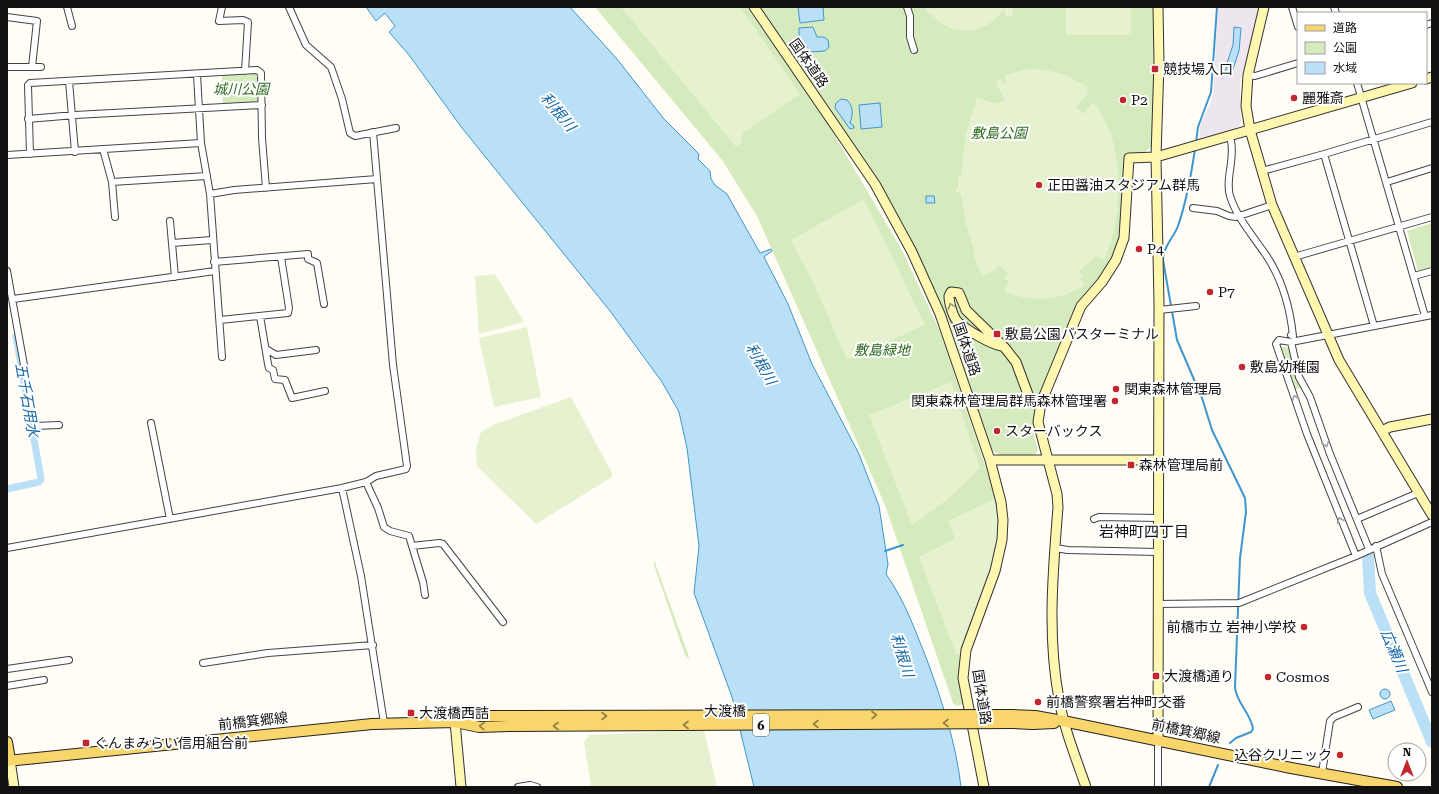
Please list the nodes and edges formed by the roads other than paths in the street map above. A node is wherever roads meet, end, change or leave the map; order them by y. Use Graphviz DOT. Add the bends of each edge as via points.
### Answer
graph roads {
  1 [pos="67,7"];
  2 [pos="222,7"];
  3 [pos="289,7"];
  4 [pos="754,7"];
  5 [pos="907,7"];
  6 [pos="1158,7"];
  7 [pos="1264,7"];
  8 [pos="1292,7"];
  9 [pos="7,17"];
  10 [pos="1297,24"];
  11 [pos="72,26"];
  12 [pos="914,50"];
  13 [pos="1297,63"];
  14 [pos="7,67"];
  15 [pos="32,67"];
  16 [pos="41,67"];
  17 [pos="245,71"];
  18 [pos="197,75"];
  19 [pos="1248,76"];
  20 [pos="69,81"];
  21 [pos="1357,84"];
  22 [pos="1409,84"];
  23 [pos="1361,98"];
  24 [pos="262,105"];
  25 [pos="198,108"];
  26 [pos="72,115"];
  27 [pos="28,119"];
  28 [pos="1432,122"];
  29 [pos="396,128"];
  30 [pos="1250,130"];
  31 [pos="373,132"];
  32 [pos="1374,139"];
  33 [pos="1231,141"];
  34 [pos="201,143"];
  35 [pos="103,149"];
  36 [pos="74,152"];
  37 [pos="30,154"];
  38 [pos="1324,154"];
  39 [pos="7,155"];
  40 [pos="1156,157"];
  41 [pos="1432,168"];
  42 [pos="1262,171"];
  43 [pos="207,176"];
  44 [pos="377,179"];
  45 [pos="112,182"];
  46 [pos="1387,182"];
  47 [pos="266,188"];
  48 [pos="210,194"];
  49 [pos="1272,205"];
  50 [pos="1192,208"];
  51 [pos="115,217"];
  52 [pos="1238,217"];
  53 [pos="1432,217"];
  54 [pos="170,221"];
  55 [pos="1400,226"];
  56 [pos="212,240"];
  57 [pos="1349,241"];
  58 [pos="172,243"];
  59 [pos="281,257"];
  60 [pos="1294,257"];
  61 [pos="214,262"];
  62 [pos="7,271"];
  63 [pos="215,271"];
  64 [pos="1432,271"];
  65 [pos="1414,276"];
  66 [pos="175,277"];
  67 [pos="13,299"];
  68 [pos="324,304"];
  69 [pos="1196,306"];
  70 [pos="1159,310"];
  71 [pos="1432,315"];
  72 [pos="260,316"];
  73 [pos="1425,316"];
  74 [pos="220,320"];
  75 [pos="1374,326"];
  76 [pos="1328,335"];
  77 [pos="1291,338"];
  78 [pos="1001,346"];
  79 [pos="266,349"];
  80 [pos="316,350"];
  81 [pos="222,357"];
  82 [pos="325,391"];
  83 [pos="1041,403"];
  84 [pos="1432,419"];
  85 [pos="151,423"];
  86 [pos="59,425"];
  87 [pos="1382,431"];
  88 [pos="1047,459"];
  89 [pos="990,460"];
  90 [pos="1158,460"];
  91 [pos="366,482"];
  92 [pos="342,488"];
  93 [pos="1418,493"];
  94 [pos="1432,515"];
  95 [pos="170,518"];
  96 [pos="1158,518"];
  97 [pos="1357,518"];
  98 [pos="1094,519"];
  99 [pos="1432,522"];
  100 [pos="412,546"];
  101 [pos="1376,546"];
  102 [pos="7,548"];
  103 [pos="1055,548"];
  104 [pos="1369,549"];
  105 [pos="1158,552"];
  106 [pos="1356,556"];
  107 [pos="425,595"];
  108 [pos="1158,604"];
  109 [pos="503,622"];
  110 [pos="373,645"];
  111 [pos="69,660"];
  112 [pos="203,662"];
  113 [pos="7,669"];
  114 [pos="44,680"];
  115 [pos="7,686"];
  116 [pos="1432,692"];
  117 [pos="1358,707"];
  118 [pos="1012,719"];
  119 [pos="509,721"];
  120 [pos="1063,721"];
  121 [pos="455,722"];
  122 [pos="384,723"];
  123 [pos="1158,739"];
  124 [pos="7,742"];
  125 [pos="9,760"];
  126 [pos="1322,773"];
  127 [pos="14,787"];
  128 [pos="461,787"];
  129 [pos="518,787"];
  130 [pos="537,787"];
  131 [pos="984,787"];
  132 [pos="1086,787"];
  133 [pos="1158,787"];
  134 [pos="1397,787"];
  1 -- 11 [label="street"];
  2 -- 17 [label="street" via="219,21 248,22"];
  3 -- 31 [label="street" via="306,45 332,68 350,133 355,136"];
  4 -- 89 [label="street, 国体道路" via="875,184 912,252 940,314"];
  5 -- 12 [label="street"];
  6 -- 40 [label="street"];
  7 -- 19 [label="street"];
  8 -- 10 [label="street"];
  9 -- 15 [label="street" via="38,21"];
  13 -- 19 [label="street"];
  14 -- 15 [label="street"];
  15 -- 16 [label="street"];
  17 -- 18 [label="street"];
  17 -- 24 [label="street" via="258,70 261,73"];
  18 -- 20 [label="street"];
  18 -- 25 [label="street"];
  19 -- 30 [label="street" via="1246,106"];
  20 -- 26 [label="street"];
  20 -- 27 [label="street" via="29,84"];
  21 -- 23 [label="street"];
  22 -- 23 [label="street"];
  23 -- 30 [label="street"];
  23 -- 32 [label="street"];
  24 -- 25 [label="street"];
  24 -- 47 [label="street"];
  25 -- 26 [label="street"];
  25 -- 34 [label="street"];
  26 -- 27 [label="street"];
  26 -- 36 [label="street"];
  27 -- 37 [label="street"];
  28 -- 32 [label="street"];
  29 -- 31 [label="street"];
  30 -- 40 [label="street"];
  30 -- 42 [label="street"];
  31 -- 44 [label="street"];
  32 -- 38 [label="street"];
  32 -- 46 [label="street"];
  33 -- 52 [label="street" via="1232,159 1228,186"];
  34 -- 35 [label="street"];
  34 -- 43 [label="street"];
  35 -- 36 [label="street"];
  35 -- 45 [label="street"];
  36 -- 37 [label="street"];
  37 -- 39 [label="street"];
  38 -- 42 [label="street"];
  38 -- 57 [label="street"];
  40 -- 70 [label="street"];
  40 -- 83 [label="street" via="1129,158 1124,238 1116,260 1102,282 1081,306"];
  41 -- 46 [label="street"];
  42 -- 49 [label="street"];
  43 -- 45 [label="street"];
  43 -- 48 [label="street"];
  44 -- 47 [label="street"];
  44 -- 91 [label="street" via="393,365 407,466 404,470 376,476"];
  45 -- 51 [label="street"];
  46 -- 55 [label="street"];
  47 -- 48 [label="street"];
  48 -- 56 [label="street"];
  49 -- 52 [label="street"];
  49 -- 60 [label="street"];
  50 -- 52 [label="street" via="1217,210 1230,217"];
  52 -- 77 [label="street" via="1279,277 1291,320"];
  53 -- 55 [label="street"];
  54 -- 58 [label="street"];
  55 -- 57 [label="street"];
  55 -- 65 [label="street"];
  56 -- 58 [label="street"];
  56 -- 61 [label="street"];
  57 -- 60 [label="street"];
  57 -- 75 [label="street"];
  58 -- 66 [label="street"];
  59 -- 61 [label="street"];
  59 -- 68 [label="street" via="308,254 308,259 316,263"];
  59 -- 72 [label="street" via="289,311 286,314"];
  60 -- 76 [label="street"];
  61 -- 63 [label="street"];
  62 -- 67 [label="street"];
  63 -- 66 [label="street"];
  63 -- 74 [label="street"];
  64 -- 65 [label="street"];
  65 -- 73 [label="street"];
  66 -- 67 [label="street"];
  67 -- 86 [label="street" via="35,426"];
  69 -- 70 [label="street"];
  70 -- 90 [label="street"];
  71 -- 73 [label="street"];
  72 -- 74 [label="street"];
  72 -- 79 [label="street"];
  73 -- 75 [label="street"];
  74 -- 81 [label="street"];
  75 -- 76 [label="street"];
  76 -- 77 [label="street"];
  76 -- 87 [label="street" via="1341,364"];
  77 -- 97 [label="street, one-way" via="1299,377 1310,397"];
  106 -- 77 [label="street, one-way" via="1307,434 1276,347 1279,340"];
  78 -- 78 [label="street, one-way" via="993,344 957,322 949,300 951,292 959,293 966,310"];
  78 -- 83 [label="street" via="1016,362 1029,397"];
  79 -- 80 [label="street" via="276,354"];
  79 -- 82 [label="street" via="269,368 273,370 275,379 285,380 292,398"];
  83 -- 88 [label="street" via="1038,422"];
  84 -- 87 [label="street" via="1390,427"];
  85 -- 95 [label="street"];
  87 -- 93 [label="street"];
  88 -- 89 [label="street"];
  88 -- 90 [label="street"];
  88 -- 103 [label="street" via="1057,494"];
  89 -- 131 [label="street, 国体道路" via="1001,502 1002,540 995,571 966,650 963,678"];
  90 -- 96 [label="street"];
  91 -- 92 [label="street"];
  91 -- 100 [label="street" via="384,526 390,531 409,536"];
  92 -- 95 [label="street"];
  92 -- 110 [label="street"];
  93 -- 94 [label="street"];
  93 -- 97 [label="street"];
  95 -- 102 [label="street"];
  96 -- 98 [label="street"];
  96 -- 105 [label="street"];
  97 -- 104 [label="street"];
  99 -- 101 [label="street"];
  100 -- 107 [label="street"];
  100 -- 109 [label="street" via="442,543"];
  101 -- 104 [label="street"];
  101 -- 116 [label="street" via="1382,574"];
  103 -- 105 [label="street"];
  103 -- 120 [label="street" via="1051,601 1052,628 1058,698"];
  104 -- 106 [label="street"];
  105 -- 108 [label="street"];
  106 -- 108 [label="street" via="1239,603"];
  108 -- 123 [label="street"];
  110 -- 112 [label="street" via="268,653"];
  110 -- 122 [label="street"];
  111 -- 113 [label="street"];
  114 -- 115 [label="street"];
  117 -- 126 [label="street" via="1330,721"];
  118 -- 119 [label="main road, 大渡橋 / 6, bridge"];
  118 -- 120 [label="main road, 前橋箕郷線 / 6" via="1035,716"];
  119 -- 121 [label="main road, 前橋箕郷線 / 6" via="478,716"];
  120 -- 123 [label="main road, 前橋箕郷線 / 6"];
  120 -- 132 [label="street"];
  121 -- 122 [label="main road, 前橋箕郷線 / 6"];
  121 -- 128 [label="street"];
  122 -- 125 [label="main road, 前橋箕郷線 / 6"];
  123 -- 126 [label="main road, 前橋箕郷線 / 6"];
  123 -- 133 [label="street"];
  124 -- 125 [label="main road"];
  125 -- 127 [label="street"];
  126 -- 134 [label="main road, 前橋箕郷線 / 6" via="1348,782"];
  129 -- 130 [label="street"];
}
